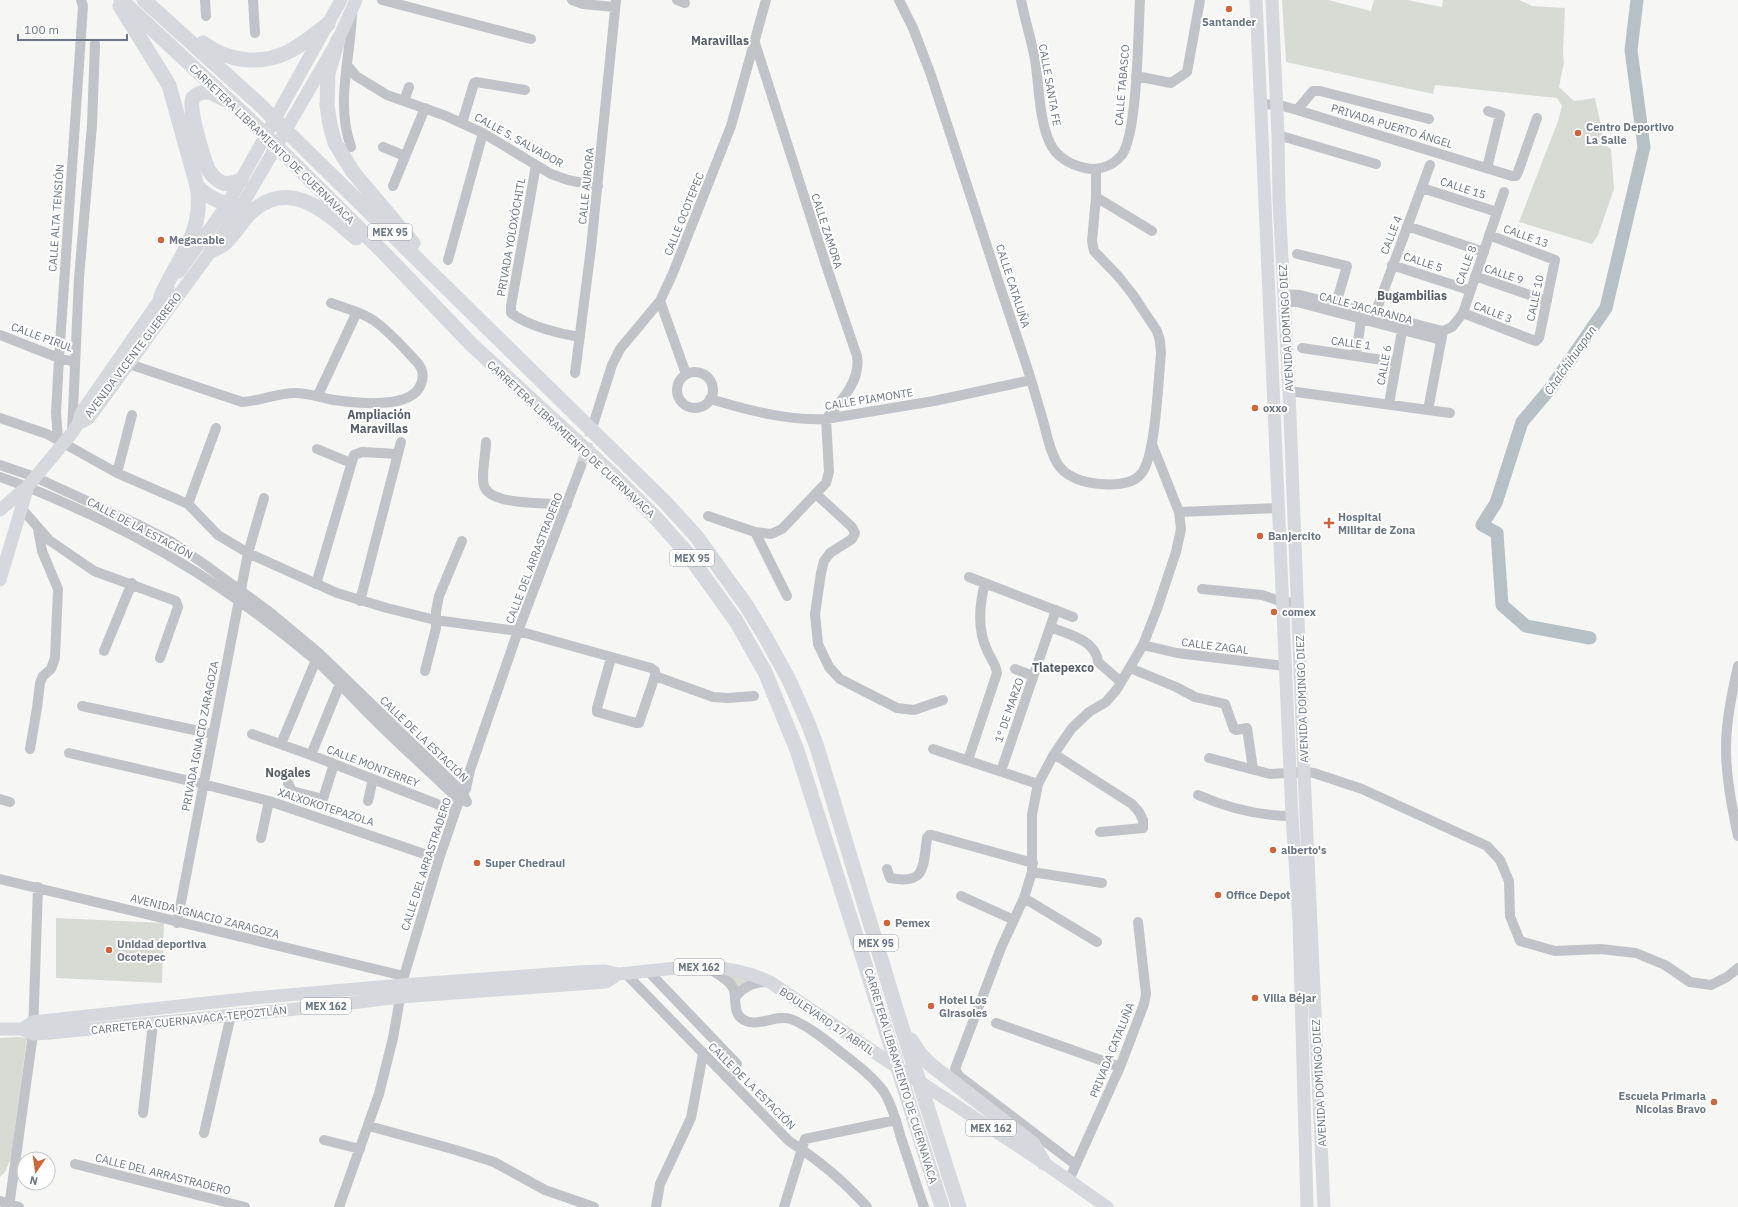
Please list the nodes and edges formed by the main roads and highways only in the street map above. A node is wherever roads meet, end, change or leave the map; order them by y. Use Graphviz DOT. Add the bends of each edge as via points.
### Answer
graph roads {
  1 [pos="116,0"];
  2 [pos="121,0"];
  3 [pos="144,0"];
  4 [pos="341,0"];
  5 [pos="1256,0"];
  6 [pos="1272,0"];
  7 [pos="354,5"];
  8 [pos="168,21"];
  9 [pos="328,24"];
  10 [pos="338,40"];
  11 [pos="312,53"];
  12 [pos="326,61"];
  13 [pos="230,101"];
  14 [pos="241,180"];
  15 [pos="198,186"];
  16 [pos="234,206"];
  17 [pos="211,251"];
  18 [pos="161,296"];
  19 [pos="432,304"];
  20 [pos="477,318"];
  21 [pos="149,325"];
  22 [pos="1289,417"];
  23 [pos="1274,418"];
  24 [pos="68,435"];
  25 [pos="32,482"];
  26 [pos="0,510"];
  27 [pos="0,580"];
  28 [pos="622,974"];
  29 [pos="402,986"];
  30 [pos="897,1012"];
  31 [pos="29,1028"];
  32 [pos="0,1029"];
  33 [pos="1044,1163"];
  34 [pos="1307,1189"];
  35 [pos="1324,1189"];
  36 [pos="942,1207"];
  37 [pos="959,1207"];
  38 [pos="1107,1207"];
  39 [pos="1307,1207"];
  40 [pos="1324,1207"];
  1 -- 15 [label="highway" via="169,85"];
  2 -- 13 [label="highway, CARRETERA LIBRAMIENTO DE CUERNAVACA / MEX 95"];
  3 -- 8 [label="highway, CARRETERA LIBRAMIENTO DE CUERNAVACA / MEX 95"];
  4 -- 9 [label="main road, AVENIDA VICENTE GUERRERO"];
  5 -- 23 [label="main road, AVENIDA DOMINGO DIEZ"];
  6 -- 22 [label="main road, AVENIDA DOMINGO DIEZ"];
  7 -- 10 [label="main road, AVENIDA VICENTE GUERRERO"];
  8 -- 9 [label="highway" via="179,23 214,51 229,57 252,60 275,57 288,52"];
  8 -- 20 [label="highway, CARRETERA LIBRAMIENTO DE CUERNAVACA / MEX 95" via="303,146"];
  9 -- 11 [label="main road, AVENIDA VICENTE GUERRERO"];
  10 -- 12 [label="main road, AVENIDA VICENTE GUERRERO"];
  10 -- 20 [label="highway" via="328,73 327,92 330,125 335,142 353,172 461,295"];
  11 -- 12 [label="main road"];
  11 -- 14 [label="main road, AVENIDA VICENTE GUERRERO"];
  12 -- 16 [label="main road, AVENIDA VICENTE GUERRERO"];
  13 -- 14 [label="highway" via="207,92 199,93 191,105 210,172 222,183 230,184"];
  13 -- 19 [label="highway, CARRETERA LIBRAMIENTO DE CUERNAVACA / MEX 95"];
  14 -- 16 [label="main road, AVENIDA VICENTE GUERRERO"];
  15 -- 16 [label="highway" via="215,200"];
  15 -- 18 [label="highway" via="200,199 189,246"];
  16 -- 17 [label="main road, AVENIDA VICENTE GUERRERO"];
  16 -- 18 [label="main road, AVENIDA VICENTE GUERRERO"];
  17 -- 19 [label="highway" via="224,244 254,209 274,199 299,198 336,221"];
  17 -- 21 [label="main road, AVENIDA VICENTE GUERRERO"];
  18 -- 21 [label="main road, AVENIDA VICENTE GUERRERO"];
  19 -- 36 [label="highway, CARRETERA LIBRAMIENTO DE CUERNAVACA / MEX 95" via="655,517 705,576 753,649 797,750"];
  20 -- 30 [label="highway, CARRETERA LIBRAMIENTO DE CUERNAVACA / MEX 95" via="681,518 717,564 766,638 789,680 817,747"];
  21 -- 24 [label="main road, AVENIDA VICENTE GUERRERO" via="81,413"];
  21 -- 24 [label="main road, AVENIDA VICENTE GUERRERO" via="129,364 89,418"];
  22 -- 23 [label="main road"];
  22 -- 35 [label="main road, AVENIDA DOMINGO DIEZ" via="1304,758 1309,772 1305,788"];
  23 -- 34 [label="main road, AVENIDA DOMINGO DIEZ" via="1299,916"];
  24 -- 25 [label="main road"];
  25 -- 26 [label="main road"];
  25 -- 27 [label="main road"];
  28 -- 29 [label="main road, CARRETERA CUERNAVACA-TEPOZTLÁN / MEX 162" via="606,982"];
  28 -- 33 [label="main road, BOULEVARD 17 ABRIL / MEX 162" via="705,966 751,973 770,982"];
  29 -- 31 [label="main road, CARRETERA CUERNAVACA-TEPOZTLÁN / MEX 162" via="243,999"];
  29 -- 31 [label="main road, CARRETERA CUERNAVACA-TEPOZTLÁN / MEX 162" via="327,1006 153,1023"];
  30 -- 33 [label="highway" via="920,1054 1033,1144"];
  30 -- 37 [label="highway, CARRETERA LIBRAMIENTO DE CUERNAVACA / MEX 95"];
  31 -- 32 [label="main road, CARRETERA CUERNAVACA-TEPOZTLÁN / MEX 162"];
  33 -- 38 [label="main road, BOULEVARD 17 ABRIL / MEX 162"];
  34 -- 35 [label="main road"];
  34 -- 39 [label="main road, AVENIDA DOMINGO DIEZ"];
  35 -- 40 [label="main road, AVENIDA DOMINGO DIEZ"];
}
